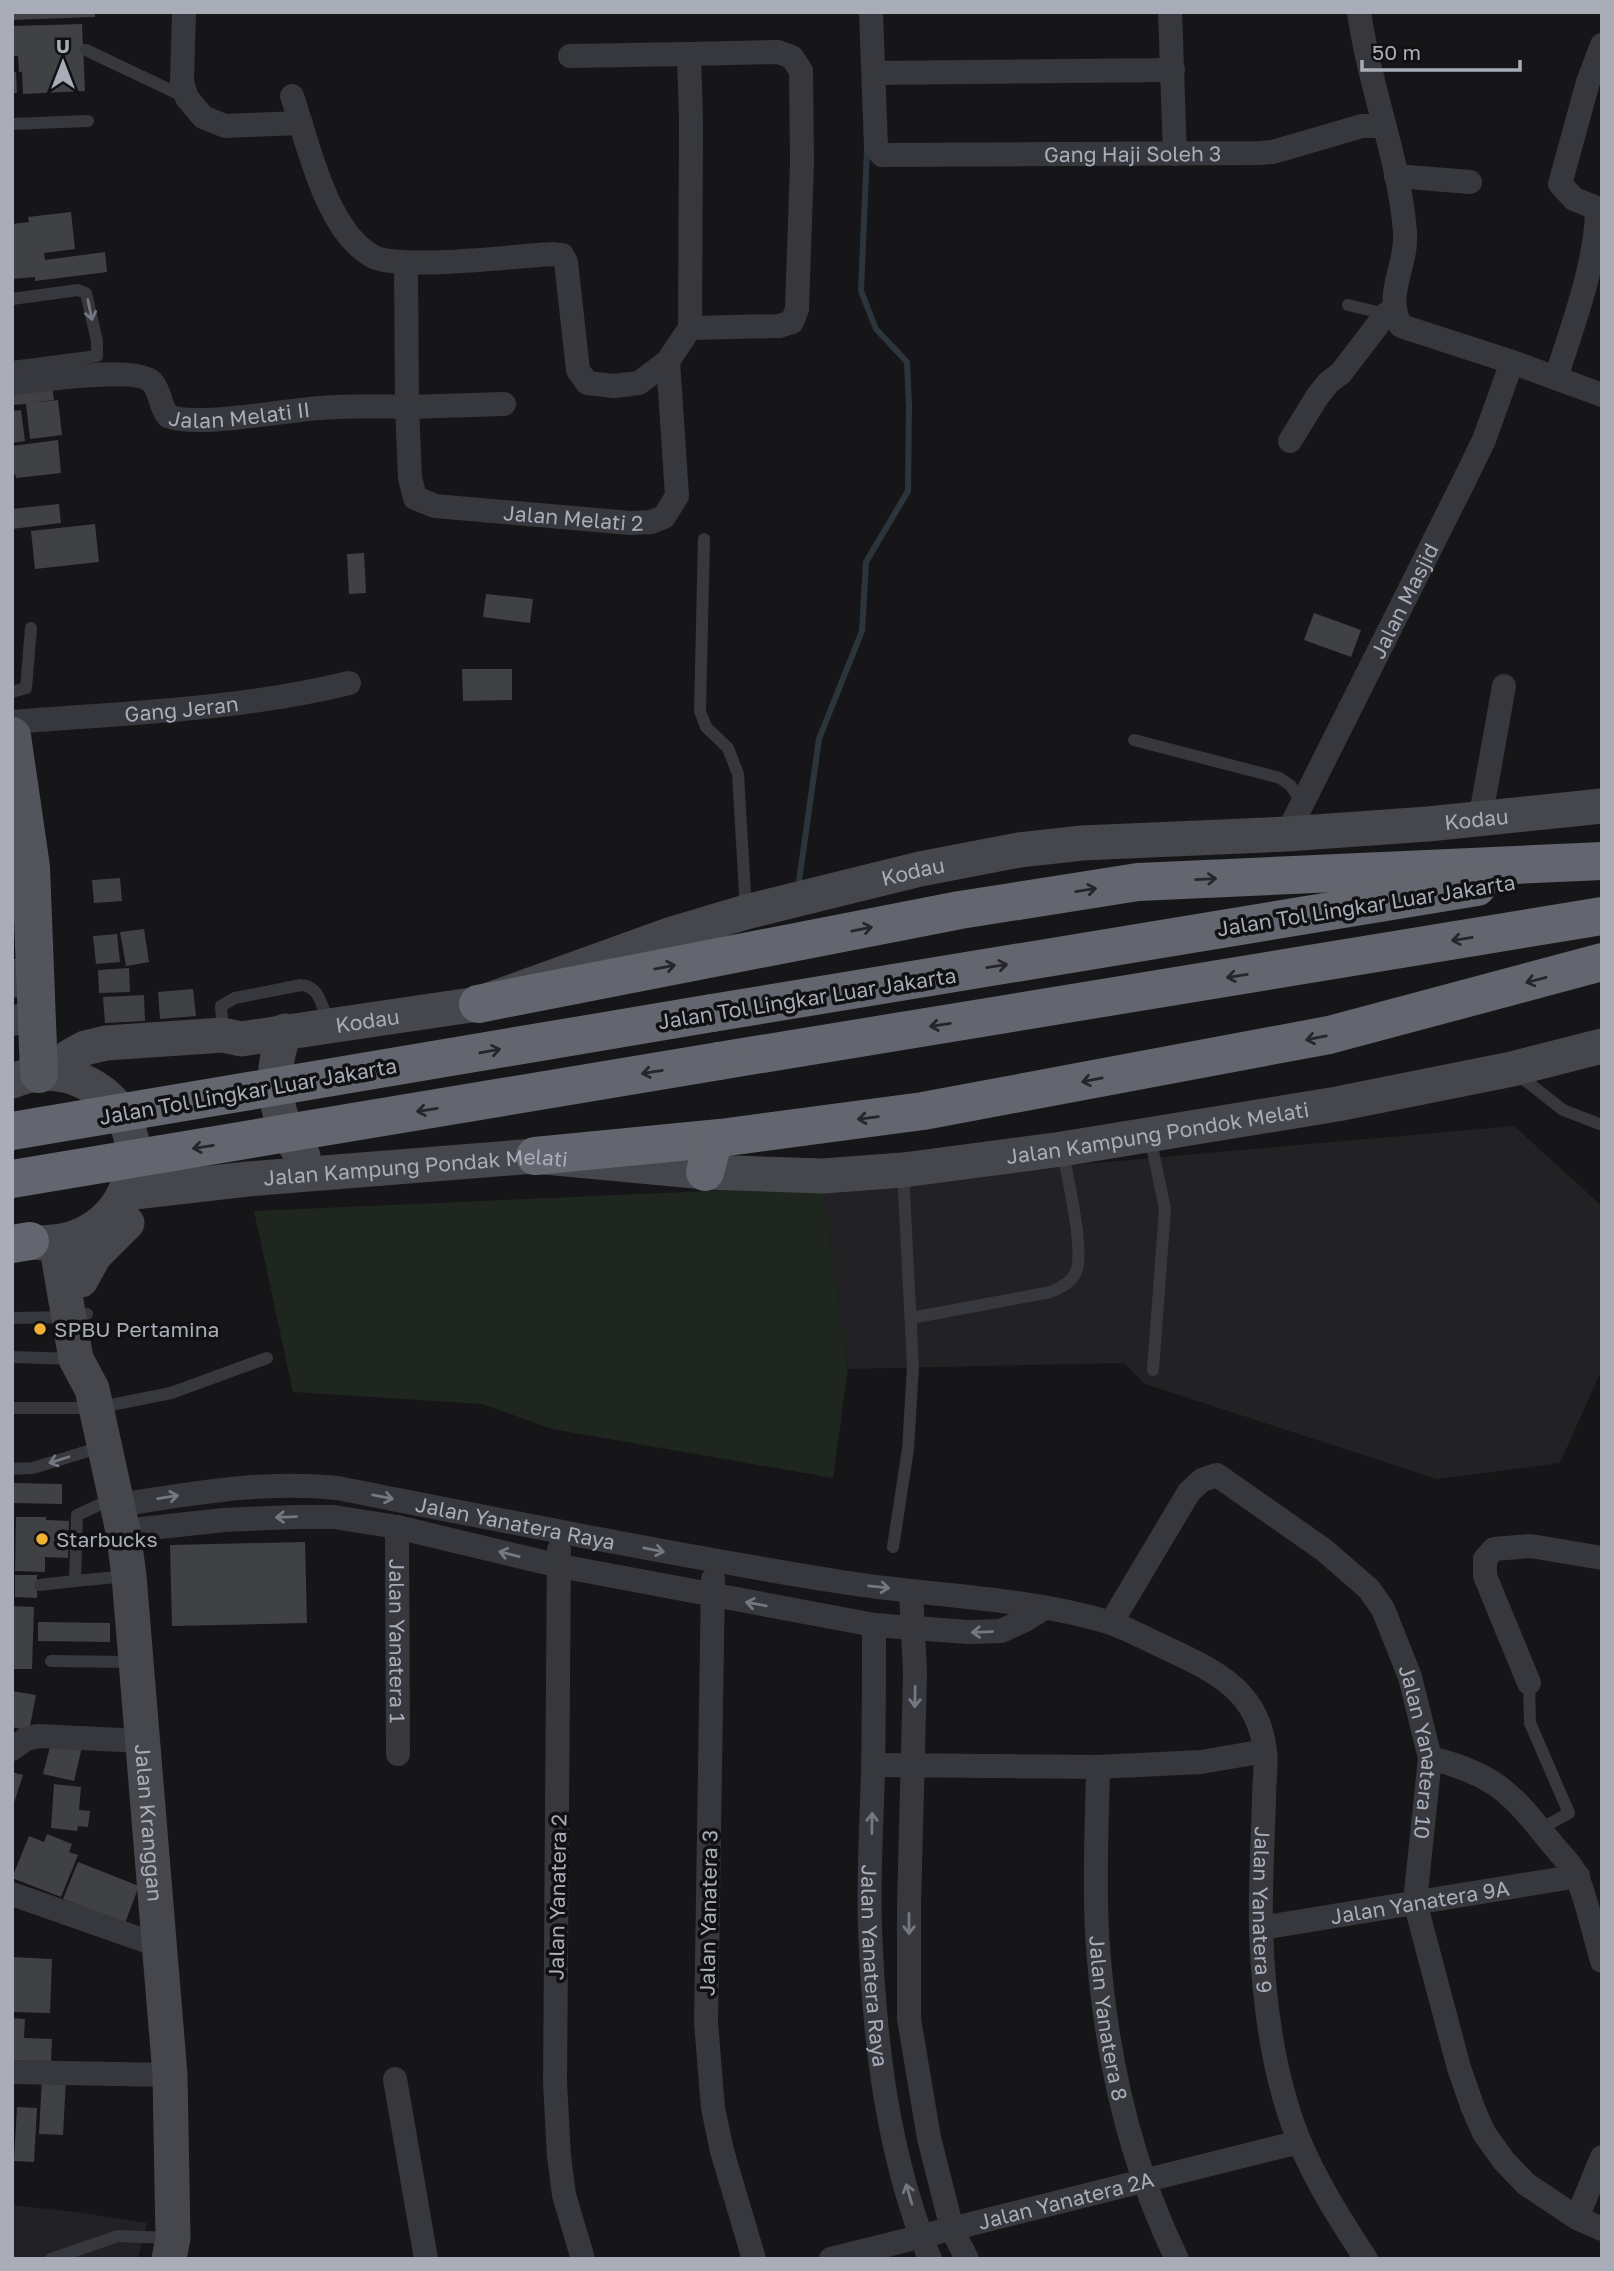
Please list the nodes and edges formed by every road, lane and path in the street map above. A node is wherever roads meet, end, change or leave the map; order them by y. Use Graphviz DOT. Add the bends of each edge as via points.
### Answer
graph roads {
  1 [pos="184,12"];
  2 [pos="871,12"];
  3 [pos="1170,12"];
  4 [pos="1359,12"];
  5 [pos="1602,45"];
  6 [pos="86,50"];
  7 [pos="689,54"];
  8 [pos="570,57"];
  9 [pos="1173,70"];
  10 [pos="874,73"];
  11 [pos="292,96"];
  12 [pos="187,99"];
  13 [pos="88,121"];
  14 [pos="302,123"];
  15 [pos="12,124"];
  16 [pos="1384,126"];
  17 [pos="1175,154"];
  18 [pos="1396,176"];
  19 [pos="1470,182"];
  20 [pos="1597,209"];
  21 [pos="406,264"];
  22 [pos="12,299"];
  23 [pos="1348,305"];
  24 [pos="1390,314"];
  25 [pos="690,328"];
  26 [pos="668,361"];
  27 [pos="1512,362"];
  28 [pos="12,367"];
  29 [pos="1556,378"];
  30 [pos="12,383"];
  31 [pos="1602,395"];
  32 [pos="504,404"];
  33 [pos="407,407"];
  34 [pos="1290,442"];
  35 [pos="704,539"];
  36 [pos="30,628"];
  37 [pos="349,683"];
  38 [pos="1504,686"];
  39 [pos="12,692"];
  40 [pos="12,722"];
  41 [pos="12,736"];
  42 [pos="1134,740"];
  43 [pos="1602,806"];
  44 [pos="1295,819"];
  45 [pos="1480,820"];
  46 [pos="1602,861"];
  47 [pos="1602,866"];
  48 [pos="22,869"];
  49 [pos="746,912"];
  50 [pos="1602,916"];
  51 [pos="1602,962"];
  52 [pos="478,1003"];
  53 [pos="328,1025"];
  54 [pos="285,1031"];
  55 [pos="222,1042"];
  56 [pos="1602,1046"];
  57 [pos="172,1047"];
  58 [pos="1512,1069"];
  59 [pos="36,1076"];
  60 [pos="94,1087"];
  61 [pos="1602,1125"];
  62 [pos="12,1131"];
  63 [pos="1149,1134"];
  64 [pos="1062,1149"];
  65 [pos="713,1155"];
  66 [pos="534,1156"];
  67 [pos="903,1170"];
  68 [pos="330,1173"];
  69 [pos="12,1179"];
  70 [pos="203,1183"];
  71 [pos="125,1194"];
  72 [pos="37,1241"];
  73 [pos="81,1280"];
  74 [pos="78,1316"];
  75 [pos="12,1318"];
  76 [pos="911,1318"];
  77 [pos="12,1357"];
  78 [pos="267,1358"];
  79 [pos="1153,1370"];
  80 [pos="89,1378"];
  81 [pos="12,1408"];
  82 [pos="104,1446"];
  83 [pos="12,1469"];
  84 [pos="255,1487"];
  85 [pos="119,1511"];
  86 [pos="255,1519"];
  87 [pos="397,1527"];
  88 [pos="559,1532"];
  89 [pos="893,1547"];
  90 [pos="1602,1558"];
  91 [pos="714,1562"];
  92 [pos="559,1566"];
  93 [pos="129,1576"];
  94 [pos="75,1581"];
  95 [pos="40,1585"];
  96 [pos="911,1591"];
  97 [pos="713,1596"];
  98 [pos="1044,1608"];
  99 [pos="1111,1623"];
  100 [pos="874,1625"];
  101 [pos="913,1628"];
  102 [pos="51,1661"];
  103 [pos="136,1662"];
  104 [pos="1529,1683"];
  105 [pos="143,1741"];
  106 [pos="12,1749"];
  107 [pos="1265,1751"];
  108 [pos="398,1754"];
  109 [pos="1430,1758"];
  110 [pos="874,1765"];
  111 [pos="914,1765"];
  112 [pos="1098,1767"];
  113 [pos="1540,1829"];
  114 [pos="1578,1876"];
  115 [pos="12,1894"];
  116 [pos="1415,1902"];
  117 [pos="1261,1928"];
  118 [pos="160,1947"];
  119 [pos="1602,1961"];
  120 [pos="12,2071"];
  121 [pos="170,2075"];
  122 [pos="395,2079"];
  123 [pos="1299,2141"];
  124 [pos="1602,2157"];
  125 [pos="1143,2181"];
  126 [pos="1577,2218"];
  127 [pos="952,2229"];
  128 [pos="1602,2229"];
  129 [pos="171,2248"];
  130 [pos="925,2248"];
  131 [pos="51,2259"];
  132 [pos="426,2259"];
  133 [pos="583,2259"];
  134 [pos="754,2259"];
  135 [pos="831,2259"];
  136 [pos="967,2259"];
  137 [pos="1177,2259"];
  138 [pos="1366,2259"];
  1 -- 12 [label="street" via="182,82"];
  2 -- 10 [label="street"];
  3 -- 9 [label="street"];
  4 -- 16 [label="street"];
  5 -- 20 [label="street" via="1560,184 1574,199"];
  6 -- 12 [label="lane"];
  7 -- 8 [label="street"];
  7 -- 25 [label="street"];
  7 -- 25 [label="street" via="778,52 792,57 801,71 802,163 797,309 792,322"];
  9 -- 10 [label="street"];
  9 -- 17 [label="street"];
  10 -- 17 [label="street, Gang Haji Soleh 3" via="878,153"];
  11 -- 14 [label="street"];
  12 -- 14 [label="street" via="204,117 225,126"];
  13 -- 15 [label="lane"];
  14 -- 21 [label="street" via="319,181 355,244 374,258"];
  16 -- 17 [label="street, Gang Haji Soleh 3" via="1362,126 1273,152"];
  16 -- 18 [label="street"];
  18 -- 19 [label="street"];
  18 -- 24 [label="street" via="1405,235"];
  20 -- 29 [label="street" via="1578,310"];
  21 -- 26 [label="street" via="562,255 578,370 587,383 639,383"];
  21 -- 33 [label="street"];
  22 -- 28 [label="lane, one-way" via="78,290 86,293 97,341 96,356"];
  23 -- 24 [label="lane"];
  24 -- 27 [label="street" via="1401,326"];
  24 -- 34 [label="street" via="1317,397"];
  25 -- 26 [label="street"];
  26 -- 33 [label="street, Jalan Melati 2" via="677,496 664,517 650,522 435,506 415,498"];
  27 -- 29 [label="street"];
  27 -- 44 [label="street, Jalan Masjid" via="1464,481"];
  29 -- 31 [label="street"];
  30 -- 33 [label="street, Jalan Melati II" via="124,373 142,376 157,390 168,416 181,420 317,408"];
  32 -- 33 [label="street"];
  35 -- 49 [label="lane" via="699,711 706,727 728,748 738,774"];
  36 -- 39 [label="lane" via="26,688"];
  37 -- 40 [label="street, Gang Jeran" via="229,705"];
  38 -- 45 [label="street"];
  41 -- 48 [label="main road"];
  42 -- 44 [label="lane" via="1280,778 1292,786"];
  43 -- 45 [label="main road, Kodau"];
  44 -- 45 [label="main road, Kodau"];
  44 -- 49 [label="main road, Kodau" via="1019,850"];
  52 -- 46 [label="highway, one-way" via="948,913 1138,882"];
  62 -- 47 [label="highway, Jalan Tol Lingkar Luar Jakarta, one-way, bridge"];
  48 -- 59 [label="main road"];
  49 -- 52 [label="main road, Kodau"];
  50 -- 69 [label="highway, one-way, bridge"];
  51 -- 65 [label="highway, one-way" via="1329,1035"];
  52 -- 53 [label="main road, Kodau"];
  53 -- 54 [label="main road, Kodau"];
  53 -- 55 [label="lane" via="316,991 302,985 235,998 221,1006"];
  54 -- 55 [label="main road, Kodau"];
  54 -- 68 [label="main road" via="274,1074 281,1118 304,1157"];
  55 -- 57 [label="main road, Kodau"];
  56 -- 58 [label="main road, Jalan Kampung Pondok Melati"];
  57 -- 59 [label="main road, Kodau" via="106,1043 85,1048"];
  57 -- 60 [label="main road, Kodau" via="112,1064"];
  58 -- 61 [label="lane" via="1563,1110"];
  58 -- 63 [label="main road, Jalan Kampung Pondok Melati" via="1337,1104"];
  59 -- 60 [label="main road" via="74,1077"];
  60 -- 71 [label="main road" via="113,1104 128,1131 133,1163"];
  63 -- 64 [label="main road, Jalan Kampung Pondok Melati"];
  63 -- 79 [label="lane" via="1165,1209"];
  64 -- 67 [label="main road, Jalan Kampung Pondok Melati"];
  64 -- 76 [label="lane" via="1078,1247 1076,1271 1069,1281 1051,1292"];
  65 -- 66 [label="highway"];
  65 -- 67 [label="main road, Jalan Kampung Pondok Melati" via="823,1176"];
  66 -- 68 [label="main road, Jalan Kampung Pondak Melati"];
  67 -- 76 [label="lane"];
  68 -- 70 [label="main road, Jalan Kampung Pondak Melati"];
  70 -- 71 [label="main road, Jalan Kampung Pondak Melati"];
  70 -- 73 [label="main road" via="127,1222 94,1256"];
  71 -- 72 [label="main road" via="116,1209 90,1232"];
  72 -- 73 [label="main road, Jalan Kranggan"];
  72 -- 74 [label="main road, Jalan Kranggan"];
  73 -- 74 [label="main road, Jalan Kranggan"];
  74 -- 75 [label="lane"];
  74 -- 80 [label="main road, Jalan Kranggan"];
  76 -- 89 [label="lane" via="909,1436"];
  77 -- 80 [label="lane"];
  78 -- 80 [label="lane" via="171,1393"];
  80 -- 81 [label="lane"];
  80 -- 82 [label="main road, Jalan Kranggan"];
  82 -- 83 [label="lane, one-way" via="33,1468"];
  82 -- 85 [label="main road, Jalan Kranggan"];
  85 -- 84 [label="street, Jalan Yanatera Raya, one-way" via="218,1489"];
  84 -- 86 [label="street"];
  84 -- 88 [label="street, Jalan Yanatera Raya, one-way" via="337,1488"];
  85 -- 86 [label="street, Jalan Yanatera Raya"];
  85 -- 93 [label="main road, Jalan Kranggan"];
  85 -- 94 [label="lane" via="77,1515"];
  87 -- 86 [label="street, Jalan Yanatera Raya, one-way" via="334,1517"];
  92 -- 87 [label="street, Jalan Yanatera Raya, one-way"];
  87 -- 108 [label="street, Jalan Yanatera 1"];
  88 -- 91 [label="street, Jalan Yanatera Raya, one-way"];
  88 -- 92 [label="street, Jalan Yanatera 2"];
  90 -- 104 [label="street" via="1531,1546 1494,1549 1485,1559 1485,1576"];
  91 -- 96 [label="street, Jalan Yanatera Raya, one-way"];
  91 -- 97 [label="street, Jalan Yanatera 3"];
  92 -- 97 [label="street, Jalan Yanatera Raya"];
  92 -- 133 [label="street, Jalan Yanatera 2" via="555,2083 564,2195"];
  93 -- 94 [label="lane"];
  93 -- 103 [label="main road, Jalan Kranggan"];
  94 -- 95 [label="lane"];
  96 -- 98 [label="street, Jalan Yanatera Raya"];
  96 -- 101 [label="street, Jalan Yanatera Raya"];
  100 -- 97 [label="street, Jalan Yanatera Raya, one-way"];
  97 -- 134 [label="street, Jalan Yanatera 3" via="706,2023 713,2108"];
  98 -- 99 [label="street, Jalan Yanatera Raya"];
  98 -- 101 [label="street, Jalan Yanatera Raya, one-way" via="1001,1631"];
  99 -- 107 [label="street, Jalan Yanatera 9" via="1230,1682 1258,1719"];
  99 -- 109 [label="street, Jalan Yanatera 10" via="1189,1492 1202,1479 1217,1475 1324,1550 1369,1588 1396,1638"];
  100 -- 101 [label="street, Jalan Yanatera Raya"];
  100 -- 110 [label="street, Jalan Yanatera Raya"];
  101 -- 111 [label="street, Jalan Yanatera Raya, one-way"];
  102 -- 103 [label="lane"];
  103 -- 105 [label="main road, Jalan Kranggan"];
  104 -- 113 [label="lane" via="1530,1723 1569,1813"];
  105 -- 106 [label="street" via="38,1736"];
  105 -- 118 [label="main road, Jalan Kranggan"];
  107 -- 112 [label="street" via="1201,1762"];
  107 -- 117 [label="street, Jalan Yanatera 9"];
  109 -- 113 [label="street" via="1461,1766 1504,1788"];
  109 -- 116 [label="street, Jalan Yanatera 10"];
  110 -- 111 [label="street"];
  130 -- 110 [label="street, Jalan Yanatera Raya, one-way" via="887,2113 875,2021 869,1925"];
  111 -- 112 [label="street"];
  111 -- 127 [label="street, Jalan Yanatera Raya, one-way" via="909,2019 929,2138"];
  112 -- 125 [label="street, Jalan Yanatera 8" via="1097,1931 1103,1999 1116,2084"];
  113 -- 114 [label="street"];
  114 -- 116 [label="street, Jalan Yanatera 9A"];
  114 -- 119 [label="street"];
  115 -- 118 [label="street"];
  116 -- 117 [label="street, Jalan Yanatera 9A"];
  116 -- 126 [label="street, Jalan Yanatera 10" via="1459,2068 1484,2133 1526,2184"];
  117 -- 123 [label="street, Jalan Yanatera 9" via="1273,2053"];
  118 -- 121 [label="main road, Jalan Kranggan"];
  120 -- 121 [label="street"];
  121 -- 129 [label="main road, Jalan Kranggan"];
  122 -- 132 [label="street"];
  123 -- 125 [label="street, Jalan Yanatera 2A"];
  123 -- 138 [label="street, Jalan Yanatera 9"];
  124 -- 126 [label="street"];
  125 -- 127 [label="street, Jalan Yanatera 2A"];
  125 -- 137 [label="street, Jalan Yanatera 8"];
  126 -- 128 [label="street, Jalan Yanatera 10"];
  127 -- 130 [label="street, Jalan Yanatera 2A"];
  127 -- 136 [label="street, Jalan Yanatera Raya"];
  129 -- 131 [label="lane" via="118,2236"];
  130 -- 135 [label="street, Jalan Yanatera 2A"];
}
